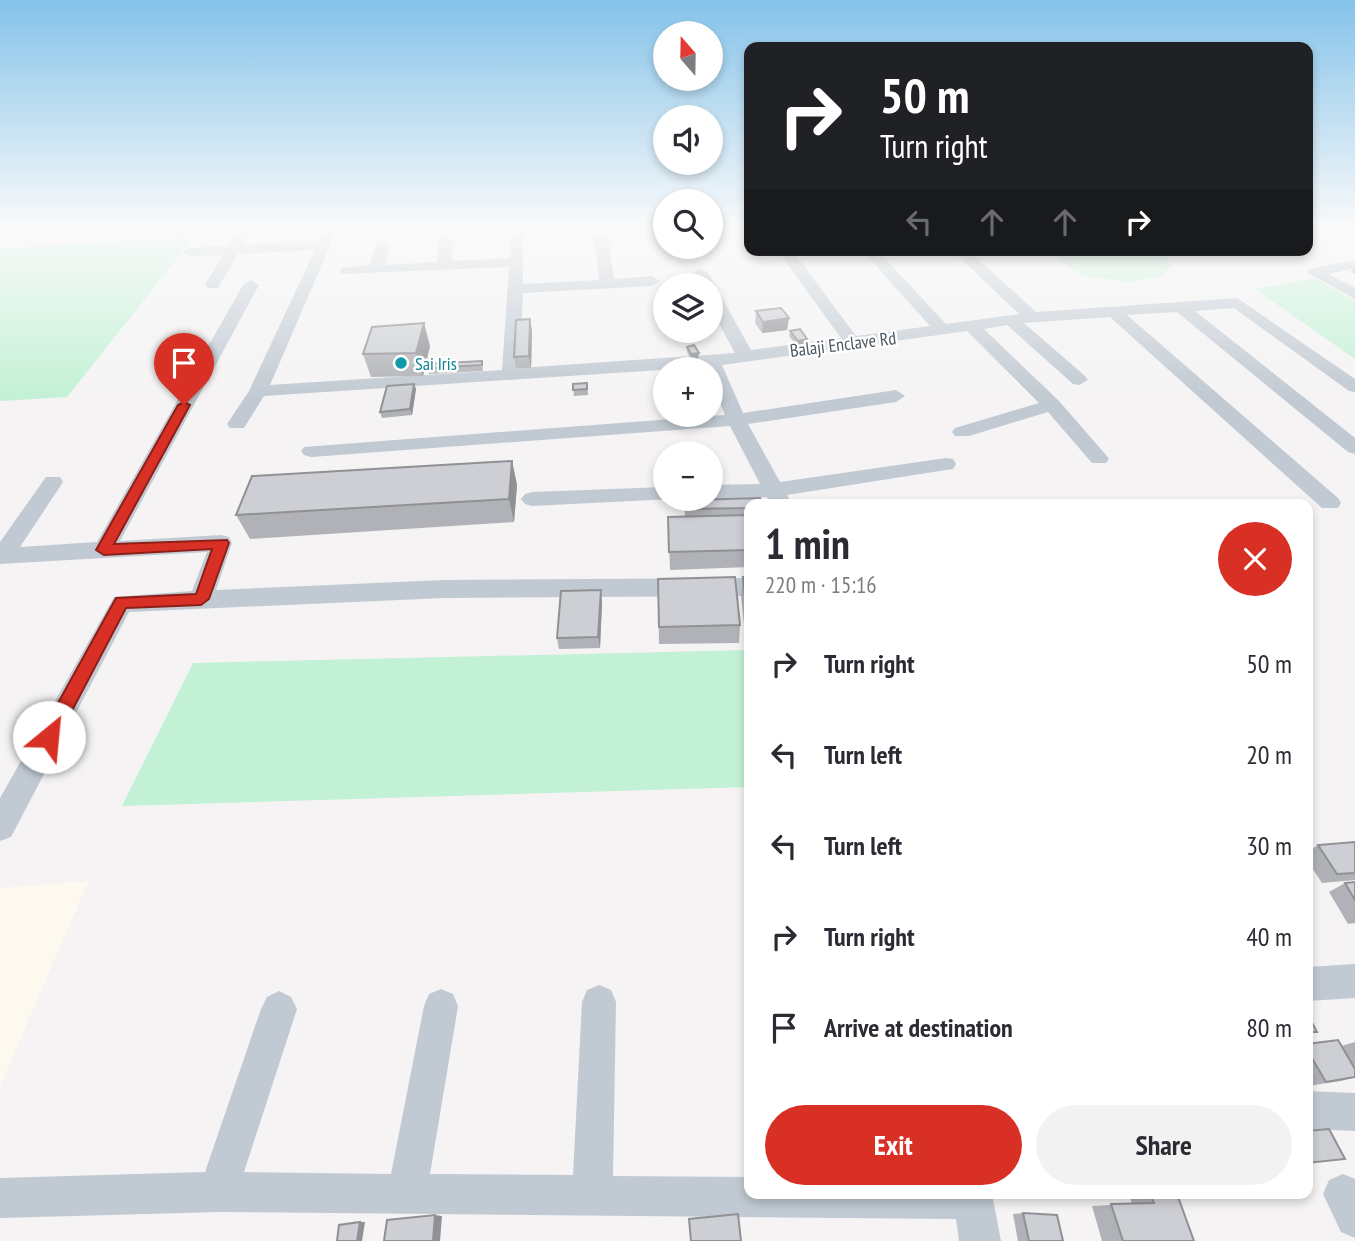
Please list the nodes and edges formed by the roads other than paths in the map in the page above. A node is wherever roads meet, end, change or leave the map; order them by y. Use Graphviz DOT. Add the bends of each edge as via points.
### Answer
graph roads {
  1 [pos="307,283"];
  2 [pos="515,283"];
  3 [pos="623,283"];
  4 [pos="808,283"];
  5 [pos="899,283"];
  6 [pos="995,283"];
  7 [pos="1333,283"];
  8 [pos="607,284"];
  9 [pos="251,285"];
  10 [pos="515,289"];
  11 [pos="1355,295"];
  12 [pos="1181,307"];
  13 [pos="1114,312"];
  14 [pos="723,315"];
  15 [pos="1032,317"];
  16 [pos="1012,320"];
  17 [pos="972,326"];
  18 [pos="943,331"];
  19 [pos="853,343"];
  20 [pos="746,357"];
  21 [pos="723,360"];
  22 [pos="653,365"];
  23 [pos="511,374"];
  24 [pos="1079,380"];
  25 [pos="1355,387"];
  26 [pos="723,388"];
  27 [pos="258,391"];
  28 [pos="895,396"];
  29 [pos="1052,405"];
  30 [pos="736,421"];
  31 [pos="237,424"];
  32 [pos="962,432"];
  33 [pos="1355,449"];
  34 [pos="311,451"];
  35 [pos="1099,459"];
  36 [pos="946,464"];
  37 [pos="53,482"];
  38 [pos="723,493"];
  39 [pos="653,494"];
  40 [pos="777,497"];
  41 [pos="532,499"];
  42 [pos="1330,503"];
  43 [pos="104,550"];
  44 [pos="1,556"];
  45 [pos="744,587"];
  46 [pos="201,599"];
  47 [pos="0,827"];
  48 [pos="1355,981"];
  49 [pos="1313,984"];
  50 [pos="599,1002"];
  51 [pos="441,1006"];
  52 [pos="279,1009"];
  53 [pos="1313,1110"];
  54 [pos="1355,1112"];
  55 [pos="218,1192"];
  56 [pos="407,1193"];
  57 [pos="592,1195"];
  58 [pos="744,1195"];
  59 [pos="0,1198"];
  60 [pos="973,1199"];
  61 [pos="980,1241"];
  1 -- 27 [label="street"];
  2 -- 10 [label="street"];
  3 -- 8 [label="street"];
  4 -- 19 [label="street"];
  5 -- 18 [label="street"];
  6 -- 15 [label="street"];
  7 -- 11 [label="street"];
  8 -- 10 [label="street"];
  9 -- 43 [label="street"];
  10 -- 23 [label="street"];
  12 -- 13 [label="street, Balaji Enclave Rd"];
  12 -- 25 [label="street, Balaji Enclave Rd" via="1237,303"];
  12 -- 33 [label="street"];
  13 -- 15 [label="street, Balaji Enclave Rd"];
  13 -- 42 [label="street"];
  14 -- 20 [label="street"];
  15 -- 16 [label="street, Balaji Enclave Rd"];
  16 -- 17 [label="street, Balaji Enclave Rd"];
  16 -- 24 [label="street"];
  17 -- 18 [label="street, Balaji Enclave Rd"];
  17 -- 29 [label="street"];
  18 -- 19 [label="street, Balaji Enclave Rd"];
  19 -- 20 [label="street, Balaji Enclave Rd"];
  20 -- 21 [label="street, Balaji Enclave Rd"];
  22 -- 23 [label="street, Balaji Enclave Rd"];
  23 -- 27 [label="street, Balaji Enclave Rd"];
  26 -- 30 [label="street"];
  27 -- 31 [label="street"];
  28 -- 30 [label="street"];
  29 -- 32 [label="street"];
  29 -- 35 [label="street"];
  30 -- 34 [label="street"];
  30 -- 40 [label="street"];
  36 -- 40 [label="street"];
  37 -- 44 [label="street"];
  38 -- 40 [label="street"];
  39 -- 41 [label="street"];
  43 -- 44 [label="street"];
  43 -- 46 [label="street" via="221,543"];
  45 -- 46 [label="street" via="444,589"];
  46 -- 47 [label="street" via="122,603"];
  48 -- 49 [label="street"];
  50 -- 57 [label="street"];
  51 -- 56 [label="street"];
  52 -- 55 [label="street"];
  53 -- 54 [label="street"];
  55 -- 56 [label="street"];
  55 -- 59 [label="street"];
  56 -- 57 [label="street"];
  57 -- 58 [label="street"];
  60 -- 61 [label="street"];
}
